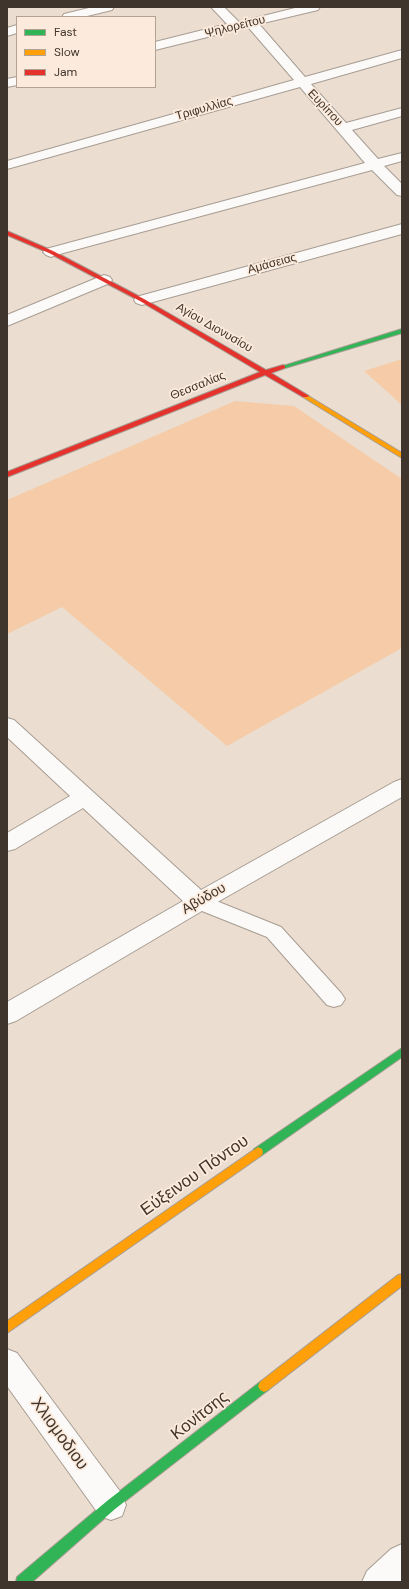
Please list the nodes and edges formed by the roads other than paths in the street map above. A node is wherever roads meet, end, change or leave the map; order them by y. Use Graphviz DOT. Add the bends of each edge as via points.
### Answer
graph roads {
  1 [pos="108,7"];
  2 [pos="217,7"];
  3 [pos="314,7"];
  4 [pos="72,16"];
  5 [pos="251,23"];
  6 [pos="236,26"];
  7 [pos="156,46"];
  8 [pos="402,54"];
  9 [pos="301,82"];
  10 [pos="402,112"];
  11 [pos="344,128"];
  12 [pos="402,157"];
  13 [pos="7,165"];
  14 [pos="375,165"];
  15 [pos="402,192"];
  16 [pos="402,229"];
  17 [pos="7,233"];
  18 [pos="51,252"];
  19 [pos="104,280"];
  20 [pos="142,300"];
  21 [pos="7,321"];
  22 [pos="402,331"];
  23 [pos="267,372"];
  24 [pos="402,456"];
  25 [pos="7,475"];
  26 [pos="7,725"];
  27 [pos="402,788"];
  28 [pos="85,797"];
  29 [pos="7,843"];
  30 [pos="199,902"];
  31 [pos="334,999"];
  32 [pos="7,1014"];
  33 [pos="402,1052"];
  34 [pos="402,1279"];
  35 [pos="7,1328"];
  36 [pos="7,1362"];
  37 [pos="111,1505"];
  38 [pos="402,1560"];
  39 [pos="22,1582"];
  40 [pos="378,1582"];
  1 -- 4 [label="street"];
  2 -- 6 [label="street"];
  3 -- 5 [label="street, Ψηλορείτου"];
  5 -- 6 [label="street, Ψηλορείτου"];
  5 -- 9 [label="street, Ευρίπου"];
  6 -- 7 [label="street, Ψηλορείτου"];
  8 -- 9 [label="street, Τριφυλλίας"];
  9 -- 11 [label="street, Ευρίπου"];
  9 -- 13 [label="street, Τριφυλλίας"];
  10 -- 11 [label="street"];
  11 -- 14 [label="street, Ευρίπου"];
  12 -- 14 [label="street"];
  14 -- 15 [label="street, Ευρίπου"];
  14 -- 18 [label="street"];
  16 -- 20 [label="street, Αμάσειας"];
  17 -- 18 [label="street, Αγίου Διονυσίου"];
  18 -- 19 [label="street, Αγίου Διονυσίου"];
  19 -- 20 [label="street, Αγίου Διονυσίου"];
  19 -- 21 [label="street"];
  20 -- 23 [label="street, Αγίου Διονυσίου"];
  22 -- 23 [label="street, Θεσσαλίας"];
  23 -- 24 [label="street, Αγίου Διονυσίου"];
  23 -- 25 [label="street, Θεσσαλίας"];
  26 -- 28 [label="street"];
  27 -- 30 [label="street, Αβύδου"];
  28 -- 29 [label="street"];
  28 -- 30 [label="street"];
  30 -- 31 [label="lane" via="274,932"];
  30 -- 32 [label="street, Αβύδου"];
  33 -- 35 [label="street, Εύξεινου Πόντου"];
  34 -- 37 [label="street, Κονίτσης"];
  36 -- 37 [label="street, Χλιομοδιου"];
  37 -- 39 [label="street, Κονίτσης"];
  38 -- 40 [label="street"];
}
